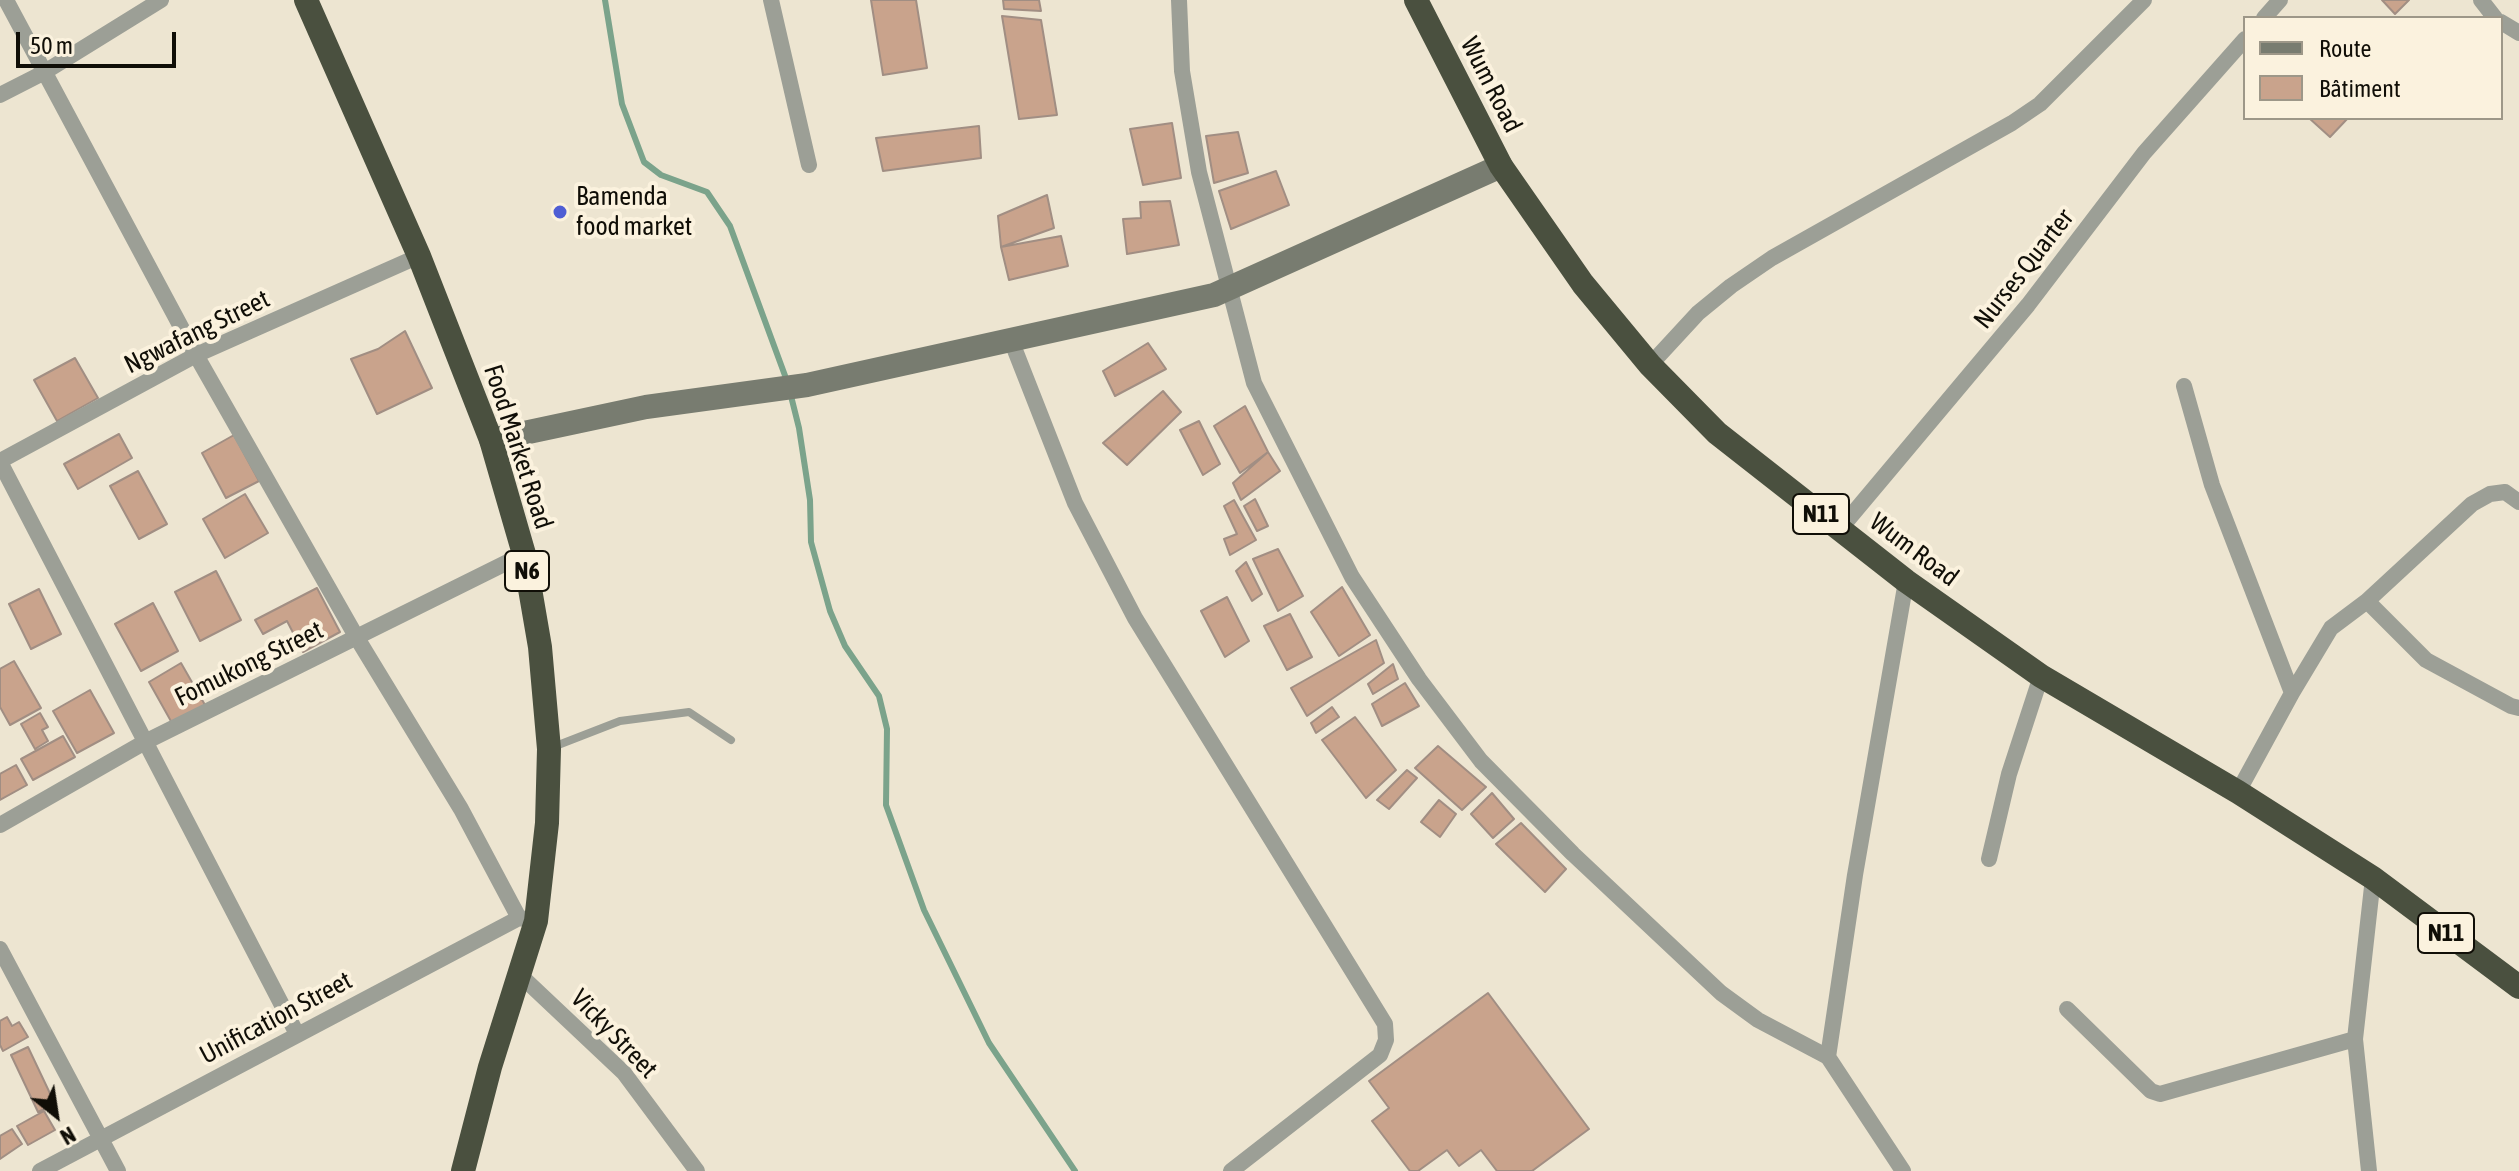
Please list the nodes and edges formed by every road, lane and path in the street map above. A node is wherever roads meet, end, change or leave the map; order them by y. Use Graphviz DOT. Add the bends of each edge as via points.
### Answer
graph roads {
  1 [pos="6,0"];
  2 [pos="161,0"];
  3 [pos="306,0"];
  4 [pos="771,0"];
  5 [pos="1179,0"];
  6 [pos="1416,0"];
  7 [pos="2144,0"];
  8 [pos="2280,0"];
  9 [pos="2481,0"];
  10 [pos="2266,16"];
  11 [pos="2493,16"];
  12 [pos="2243,41"];
  13 [pos="43,73"];
  14 [pos="0,95"];
  15 [pos="809,165"];
  16 [pos="1501,166"];
  17 [pos="419,256"];
  18 [pos="1230,288"];
  19 [pos="1011,340"];
  20 [pos="196,355"];
  21 [pos="1650,365"];
  22 [pos="2184,386"];
  23 [pos="491,440"];
  24 [pos="0,462"];
  25 [pos="2519,502"];
  26 [pos="1840,529"];
  27 [pos="524,554"];
  28 [pos="1906,581"];
  29 [pos="2367,601"];
  30 [pos="357,638"];
  31 [pos="2041,676"];
  32 [pos="2292,693"];
  33 [pos="2519,708"];
  34 [pos="731,740"];
  35 [pos="145,742"];
  36 [pos="549,749"];
  37 [pos="2238,792"];
  38 [pos="0,825"];
  39 [pos="1989,859"];
  40 [pos="2373,878"];
  41 [pos="527,919"];
  42 [pos="0,949"];
  43 [pos="519,974"];
  44 [pos="2519,987"];
  45 [pos="2067,1009"];
  46 [pos="297,1034"];
  47 [pos="2355,1039"];
  48 [pos="1828,1057"];
  49 [pos="102,1138"];
  50 [pos="40,1171"];
  51 [pos="118,1171"];
  52 [pos="463,1171"];
  53 [pos="697,1171"];
  54 [pos="1231,1171"];
  55 [pos="1903,1171"];
  56 [pos="2369,1171"];
  1 -- 13 [label="street"];
  2 -- 13 [label="street"];
  3 -- 17 [label="highway, Food Market Road / N6"];
  4 -- 15 [label="street"];
  5 -- 18 [label="street" via="1182,71 1199,172"];
  6 -- 16 [label="highway, Wum Road / N11"];
  7 -- 21 [label="street" via="2040,104 1772,258 1698,313"];
  8 -- 10 [label="street"];
  9 -- 11 [label="street"];
  12 -- 26 [label="street, Nurses Quarter" via="2144,153 2028,305"];
  13 -- 14 [label="street"];
  13 -- 20 [label="street"];
  16 -- 18 [label="main road"];
  16 -- 21 [label="highway, Wum Road / N11" via="1583,284"];
  17 -- 20 [label="street, Ngwafang Street"];
  17 -- 23 [label="highway, Food Market Road / N6"];
  18 -- 19 [label="main road"];
  18 -- 48 [label="street" via="1254,383 1352,577 1481,761 1721,993 1758,1020"];
  19 -- 23 [label="main road" via="807,385 646,407"];
  19 -- 54 [label="street" via="1075,503 1135,618 1385,1024 1380,1055"];
  20 -- 24 [label="street, Ngwafang Street"];
  20 -- 30 [label="street"];
  21 -- 26 [label="highway, Wum Road / N11" via="1717,433"];
  22 -- 32 [label="street" via="2212,485"];
  23 -- 27 [label="highway, Food Market Road / N6"];
  24 -- 35 [label="street"];
  25 -- 29 [label="street" via="2505,492 2472,504"];
  26 -- 28 [label="highway, Wum Road / N11"];
  27 -- 30 [label="street, Fomukong Street"];
  27 -- 36 [label="highway, Food Market Road / N6" via="540,647"];
  28 -- 31 [label="highway, Wum Road / N11"];
  28 -- 48 [label="street"];
  29 -- 32 [label="street" via="2331,628"];
  29 -- 33 [label="street" via="2426,660"];
  30 -- 35 [label="street, Fomukong Street"];
  30 -- 41 [label="street"];
  31 -- 37 [label="highway, Wum Road / N11"];
  31 -- 39 [label="street"];
  32 -- 37 [label="street"];
  34 -- 36 [label="lane" via="689,712 620,721"];
  35 -- 38 [label="street, Fomukong Street"];
  35 -- 46 [label="street"];
  36 -- 41 [label="highway, Food Market Road / N6" via="547,823"];
  37 -- 40 [label="highway, Wum Road / N11"];
  40 -- 44 [label="highway, N11"];
  40 -- 47 [label="street"];
  41 -- 43 [label="highway, Food Market Road / N6"];
  41 -- 46 [label="street, Unification Street"];
  42 -- 49 [label="street"];
  43 -- 52 [label="highway, Food Market Road / N6"];
  43 -- 53 [label="street, Vicky Street" via="624,1073"];
  45 -- 47 [label="street" via="2160,1094"];
  46 -- 49 [label="street, Unification Street"];
  47 -- 56 [label="street"];
  48 -- 55 [label="street"];
  49 -- 50 [label="street, Unification Street"];
  49 -- 51 [label="street"];
}
